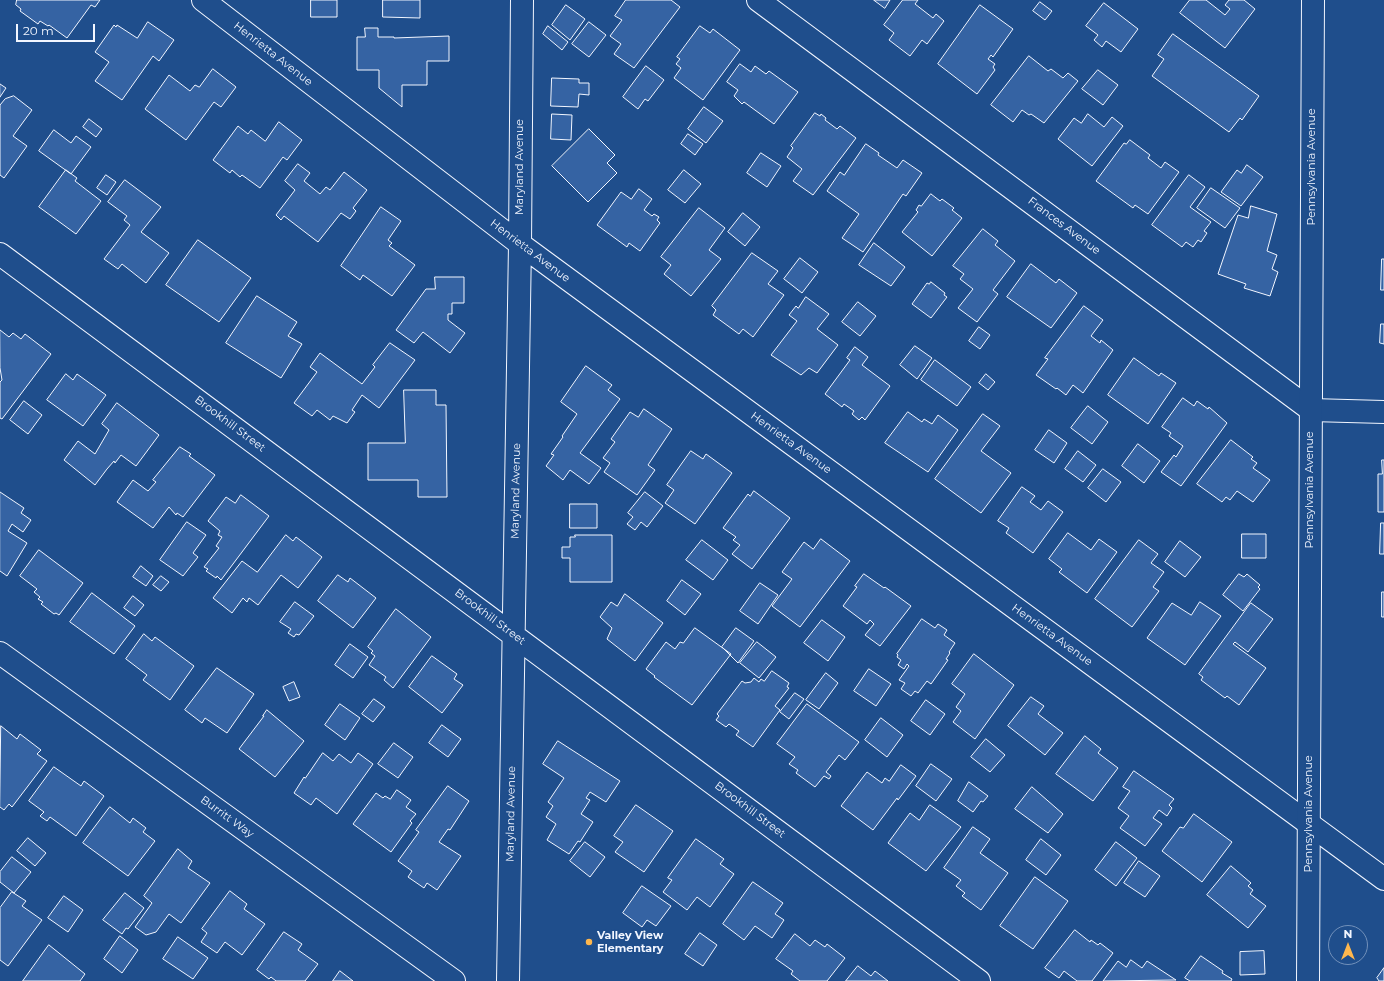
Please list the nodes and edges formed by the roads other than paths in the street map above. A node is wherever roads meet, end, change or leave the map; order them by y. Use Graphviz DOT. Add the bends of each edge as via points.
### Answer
graph roads {
  1 [pos="203,0"];
  2 [pos="522,0"];
  3 [pos="758,0"];
  4 [pos="1313,0"];
  5 [pos="520,244"];
  6 [pos="0,254"];
  7 [pos="1311,410"];
  8 [pos="1384,412"];
  9 [pos="514,635"];
  10 [pos="0,653"];
  11 [pos="1309,823"];
  12 [pos="1384,879"];
  13 [pos="454,981"];
  14 [pos="508,981"];
  15 [pos="979,981"];
  16 [pos="1308,981"];
  1 -- 5 [label="street, Henrietta Avenue"];
  2 -- 5 [label="street, Maryland Avenue"];
  3 -- 7 [label="street, Frances Avenue"];
  4 -- 7 [label="street, Pennsylvania Avenue"];
  5 -- 9 [label="street, Maryland Avenue"];
  5 -- 11 [label="street, Henrietta Avenue"];
  6 -- 9 [label="street, Brookhill Street"];
  7 -- 8 [label="street"];
  7 -- 11 [label="street, Pennsylvania Avenue"];
  9 -- 14 [label="street, Maryland Avenue"];
  9 -- 15 [label="street, Brookhill Street"];
  10 -- 13 [label="street, Burritt Way"];
  11 -- 12 [label="street, Henrietta Avenue"];
  11 -- 16 [label="street, Pennsylvania Avenue"];
}
